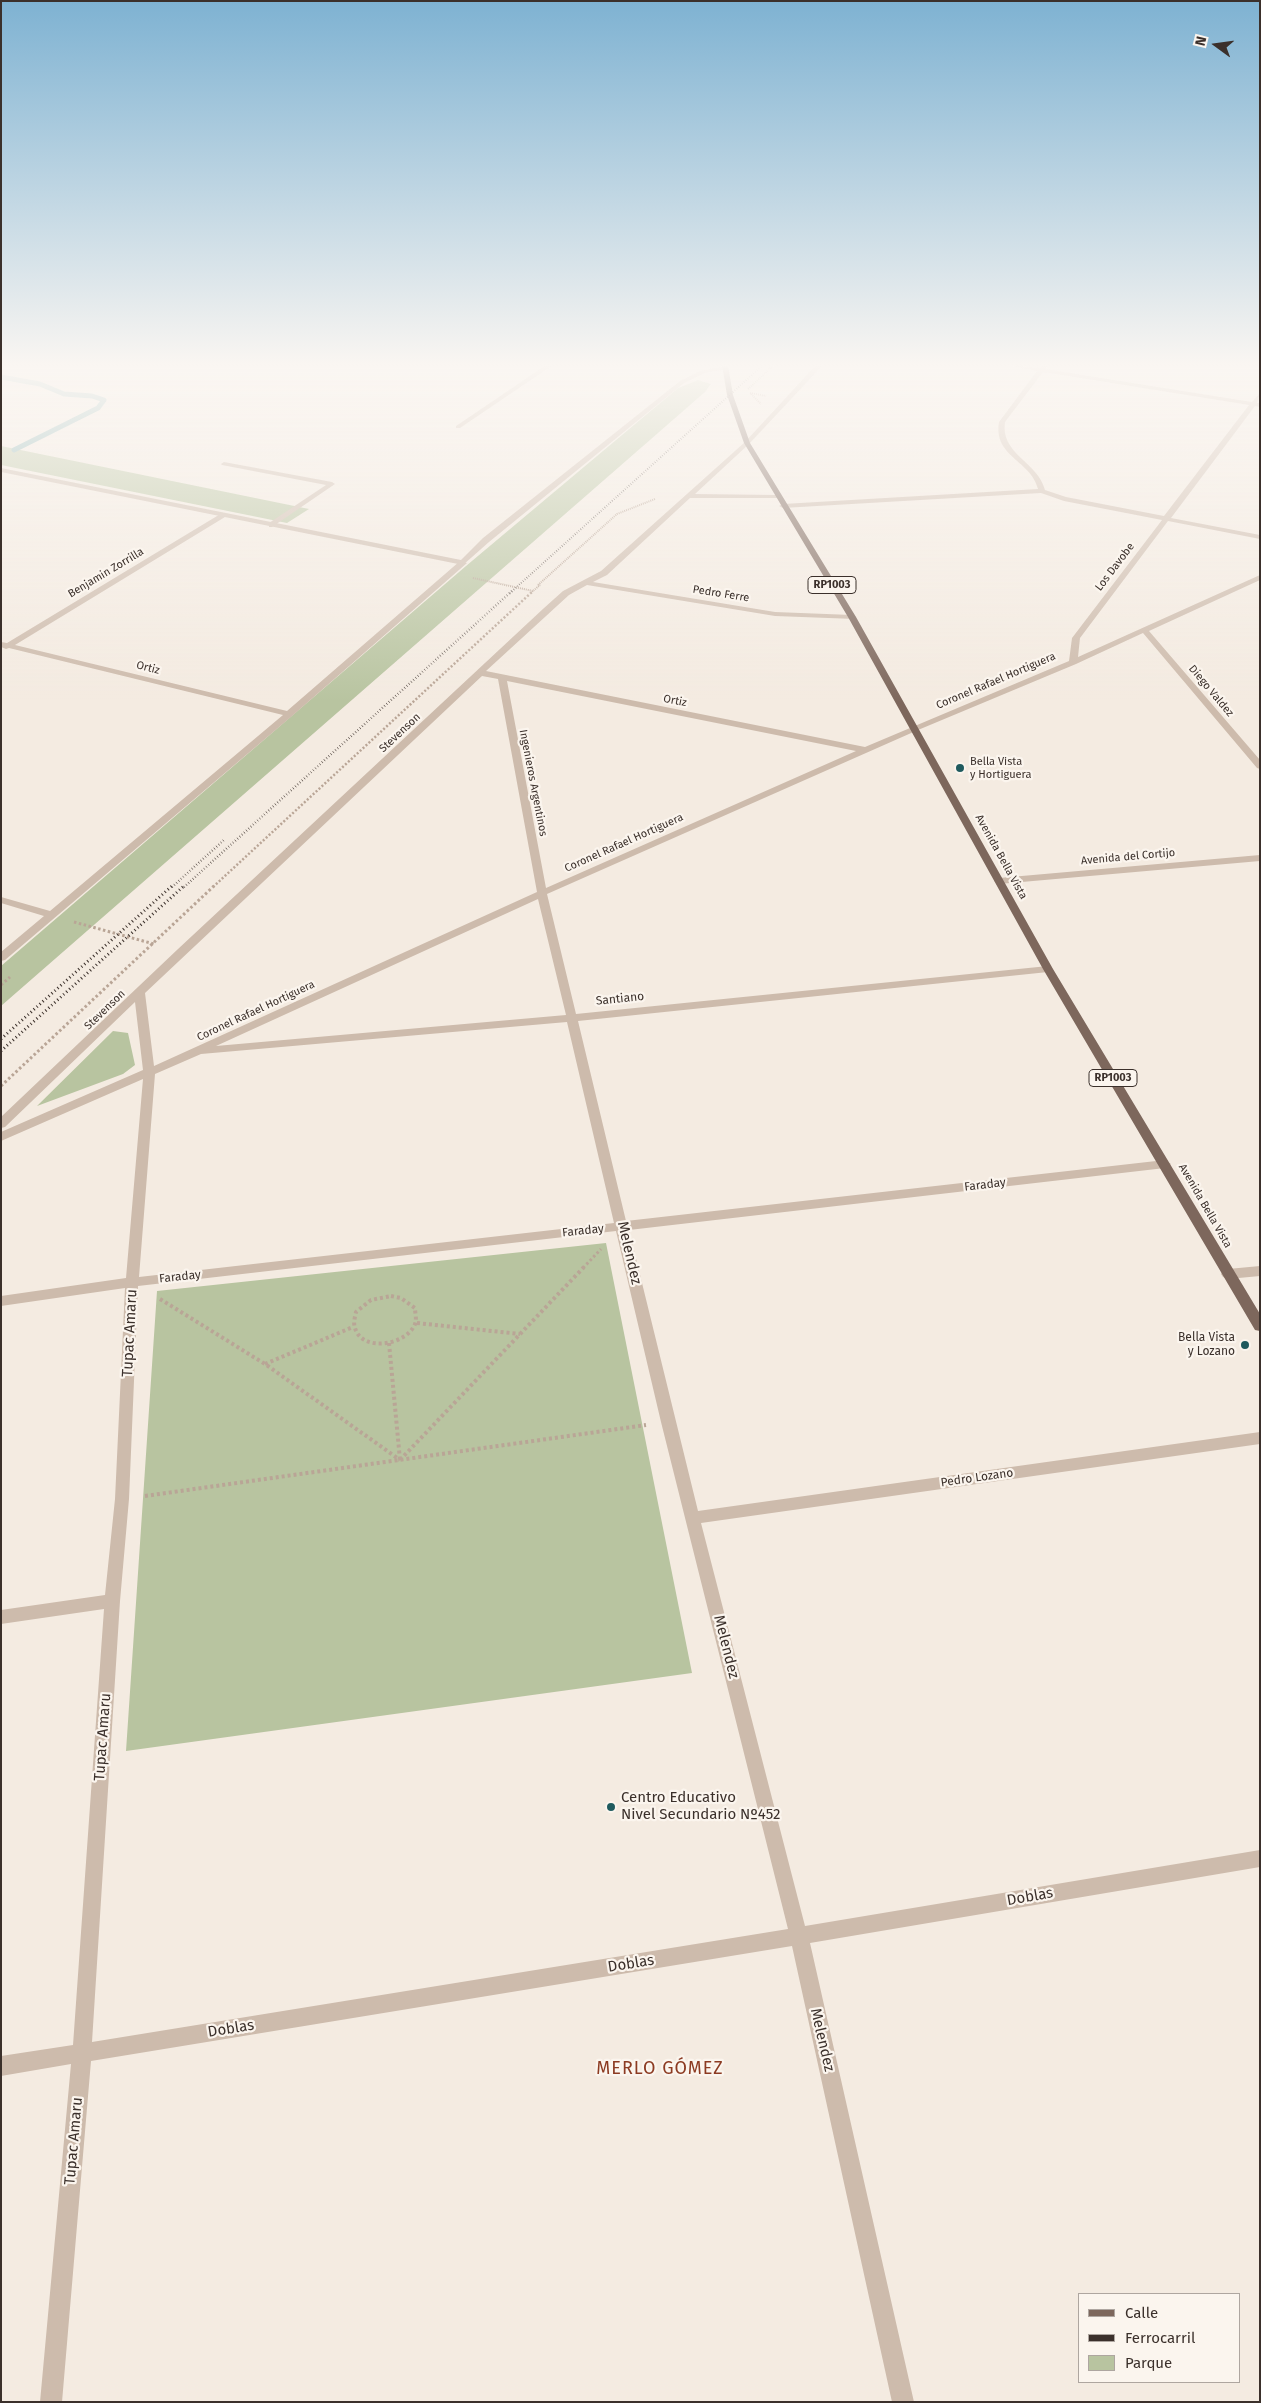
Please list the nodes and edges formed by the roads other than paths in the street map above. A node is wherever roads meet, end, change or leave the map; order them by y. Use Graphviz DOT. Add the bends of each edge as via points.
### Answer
graph roads {
  1 [pos="36,477"];
  2 [pos="295,477"];
  3 [pos="564,477"];
  4 [pos="709,477"];
  5 [pos="767,477"];
  6 [pos="1036,477"];
  7 [pos="1198,477"];
  8 [pos="1042,491"];
  9 [pos="688,496"];
  10 [pos="778,497"];
  11 [pos="784,506"];
  12 [pos="222,515"];
  13 [pos="1165,519"];
  14 [pos="272,525"];
  15 [pos="1260,537"];
  16 [pos="463,563"];
  17 [pos="1260,577"];
  18 [pos="587,583"];
  19 [pos="852,617"];
  20 [pos="1144,630"];
  21 [pos="4,646"];
  22 [pos="1073,662"];
  23 [pos="481,673"];
  24 [pos="502,678"];
  25 [pos="290,714"];
  26 [pos="915,728"];
  27 [pos="866,750"];
  28 [pos="1260,766"];
  29 [pos="1260,858"];
  30 [pos="999,881"];
  31 [pos="542,893"];
  32 [pos="1,900"];
  33 [pos="51,915"];
  34 [pos="1,958"];
  35 [pos="1048,969"];
  36 [pos="139,992"];
  37 [pos="572,1018"];
  38 [pos="195,1052"];
  39 [pos="149,1072"];
  40 [pos="1,1124"];
  41 [pos="1,1136"];
  42 [pos="1165,1164"];
  43 [pos="623,1227"];
  44 [pos="1260,1271"];
  45 [pos="1228,1274"];
  46 [pos="132,1282"];
  47 [pos="1,1301"];
  48 [pos="1260,1326"];
  49 [pos="1260,1438"];
  50 [pos="694,1518"];
  51 [pos="112,1601"];
  52 [pos="1,1617"];
  53 [pos="1260,1858"];
  54 [pos="799,1936"];
  55 [pos="82,2053"];
  56 [pos="1,2066"];
  57 [pos="51,2402"];
  58 [pos="903,2402"];
  1 -- 12 [label="street"];
  2 -- 14 [label="street" via="332,484"];
  3 -- 16 [label="street" via="486,540"];
  4 -- 9 [label="street, Stevenson"];
  5 -- 10 [label="main road, Avenida Bella Vista / RP1003"];
  6 -- 8 [label="street"];
  7 -- 13 [label="street, Los Davobe"];
  8 -- 11 [label="street"];
  8 -- 13 [label="street" via="1064,499"];
  9 -- 10 [label="street"];
  9 -- 18 [label="street, Stevenson" via="604,573"];
  10 -- 11 [label="main road, Avenida Bella Vista / RP1003"];
  11 -- 19 [label="main road, Avenida Bella Vista / RP1003"];
  12 -- 14 [label="street"];
  12 -- 21 [label="street, Benjamin Zorrilla"];
  13 -- 15 [label="street"];
  13 -- 22 [label="street, Los Davobe" via="1076,638"];
  14 -- 16 [label="street"];
  16 -- 25 [label="street"];
  17 -- 20 [label="street, Coronel Rafael Hortiguera"];
  18 -- 19 [label="street, Pedro Ferre" via="775,614"];
  18 -- 23 [label="street, Stevenson" via="572,590 547,610"];
  19 -- 26 [label="main road, Avenida Bella Vista / RP1003"];
  20 -- 22 [label="street, Coronel Rafael Hortiguera"];
  20 -- 28 [label="street, Diego Valdez"];
  21 -- 25 [label="street, Ortiz"];
  22 -- 26 [label="street, Coronel Rafael Hortiguera"];
  23 -- 24 [label="street, Ortiz"];
  23 -- 36 [label="street, Stevenson"];
  24 -- 27 [label="street, Ortiz"];
  24 -- 31 [label="street, Ingenieros Argentinos"];
  25 -- 33 [label="street"];
  26 -- 27 [label="street, Coronel Rafael Hortiguera"];
  26 -- 30 [label="main road, Avenida Bella Vista / RP1003"];
  27 -- 31 [label="street, Coronel Rafael Hortiguera"];
  29 -- 30 [label="street, Avenida del Cortijo"];
  30 -- 35 [label="main road, Avenida Bella Vista / RP1003"];
  31 -- 37 [label="street, Melendez"];
  31 -- 38 [label="street, Coronel Rafael Hortiguera"];
  32 -- 33 [label="street"];
  33 -- 34 [label="street"];
  35 -- 37 [label="street, Santiano"];
  35 -- 42 [label="main road, Avenida Bella Vista / RP1003"];
  36 -- 39 [label="street, Tupac Amaru"];
  36 -- 40 [label="street, Stevenson"];
  37 -- 38 [label="street, Santiano"];
  37 -- 43 [label="street, Melendez"];
  38 -- 39 [label="street, Coronel Rafael Hortiguera"];
  39 -- 41 [label="street, Coronel Rafael Hortiguera"];
  39 -- 46 [label="street, Tupac Amaru"];
  42 -- 43 [label="street, Faraday"];
  42 -- 45 [label="main road, Avenida Bella Vista / RP1003"];
  43 -- 46 [label="street, Faraday"];
  43 -- 50 [label="street, Melendez" via="668,1422"];
  44 -- 45 [label="street"];
  45 -- 48 [label="main road, Avenida Bella Vista / RP1003"];
  46 -- 47 [label="street, Faraday"];
  46 -- 51 [label="street, Tupac Amaru" via="122,1499"];
  49 -- 50 [label="street, Pedro Lozano"];
  50 -- 54 [label="street, Melendez"];
  51 -- 52 [label="street"];
  51 -- 55 [label="street, Tupac Amaru"];
  53 -- 54 [label="street, Doblas"];
  54 -- 55 [label="street, Doblas"];
  54 -- 58 [label="street, Melendez"];
  55 -- 56 [label="street, Doblas"];
  55 -- 57 [label="street, Tupac Amaru"];
}
